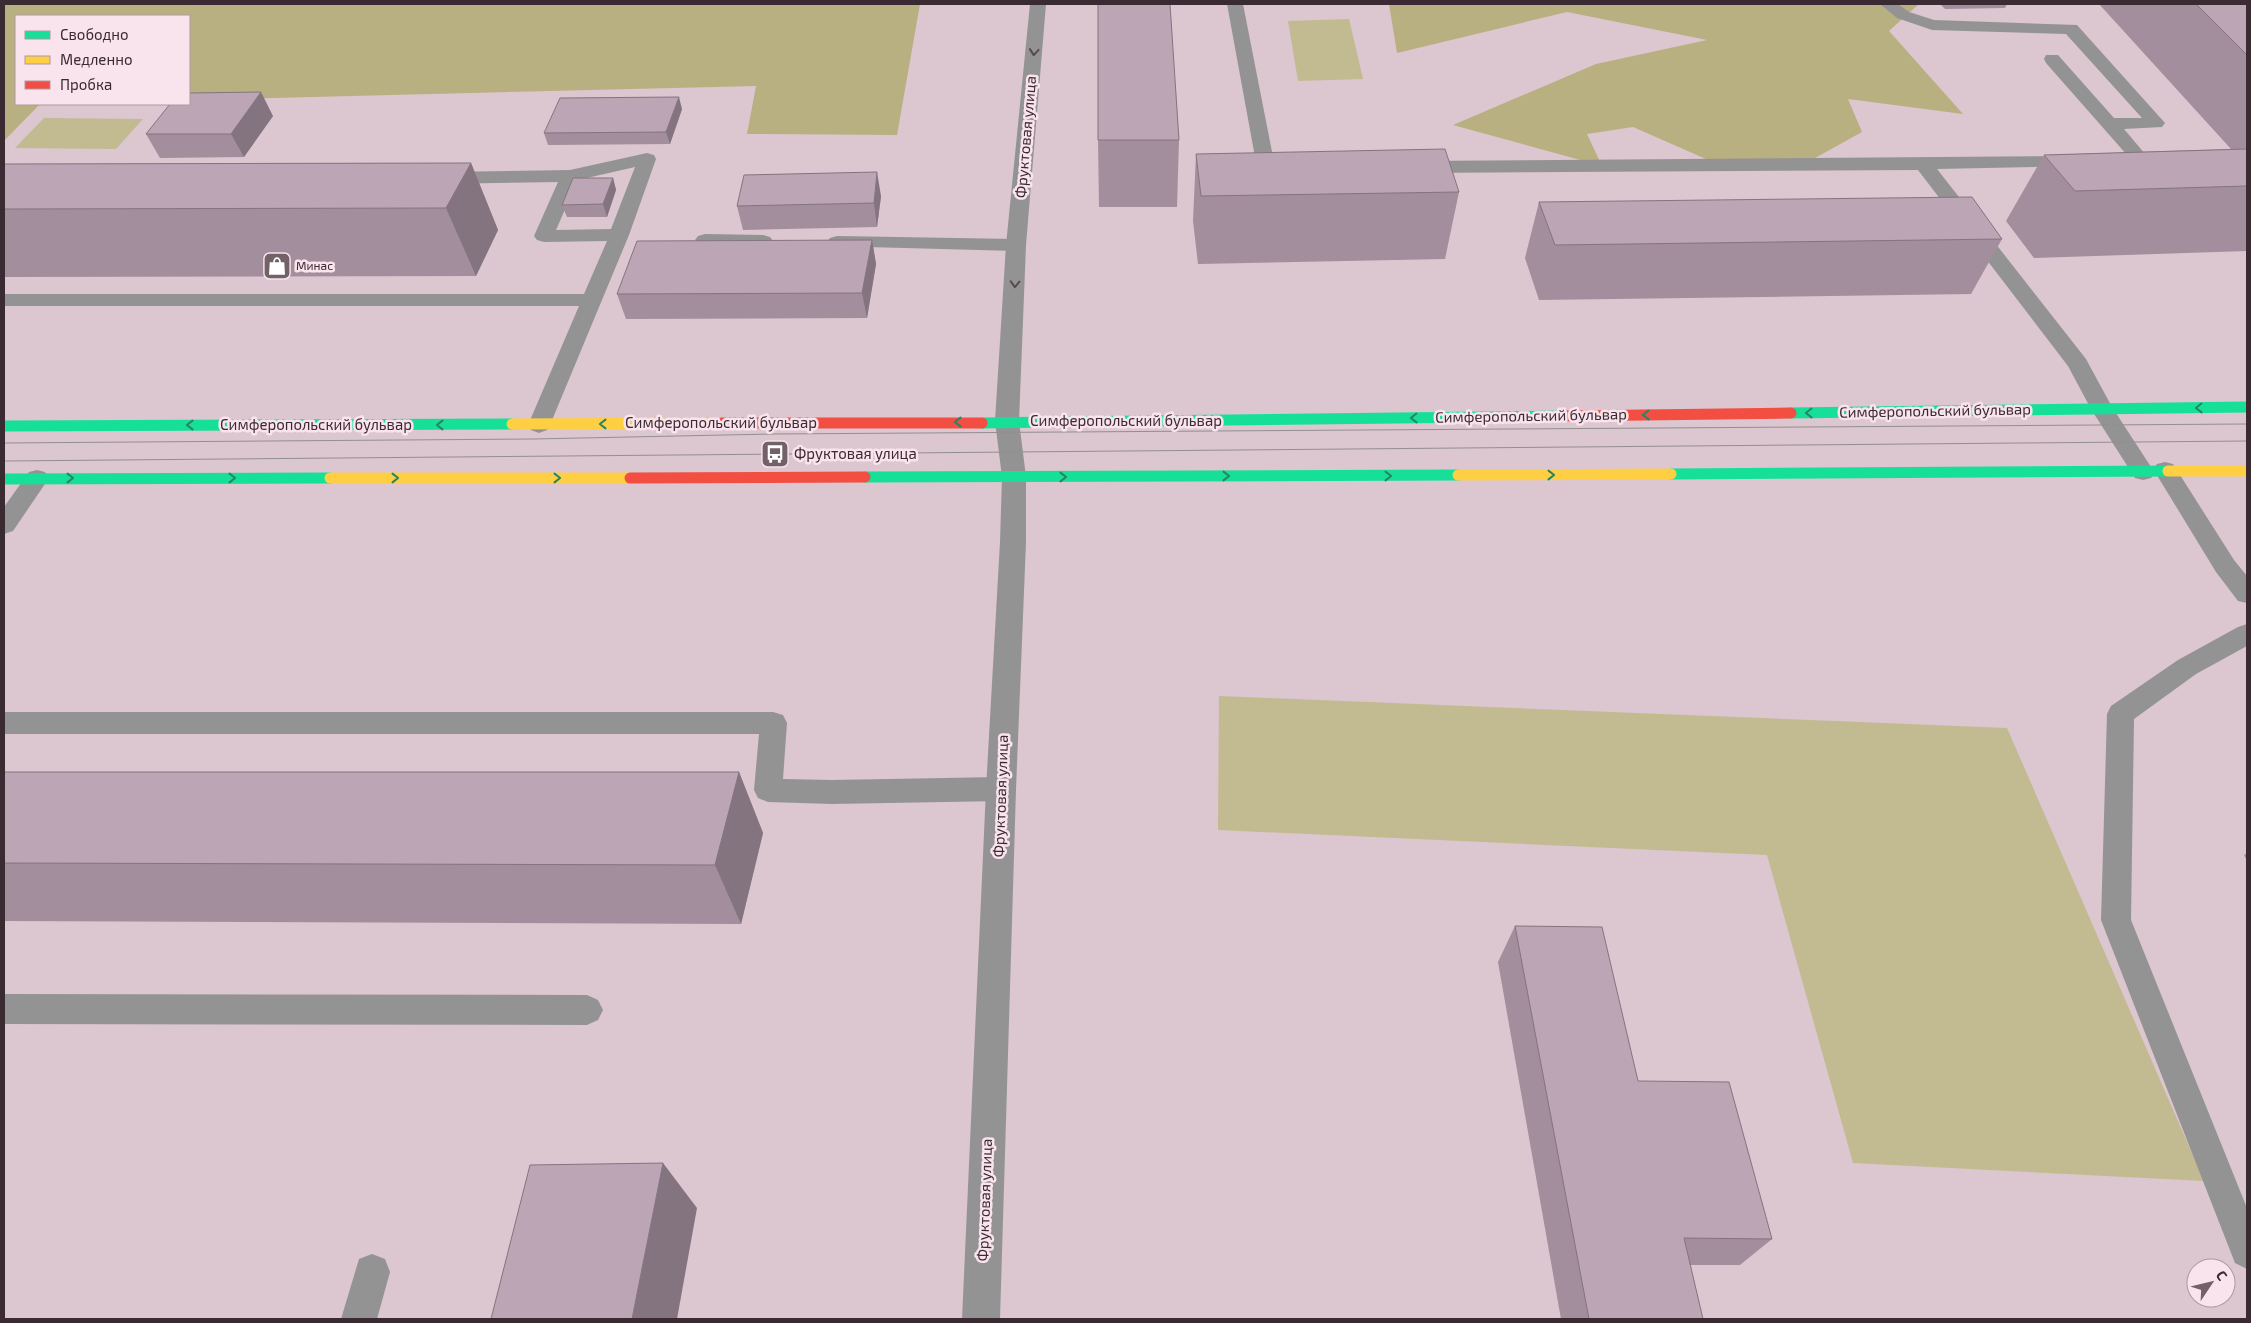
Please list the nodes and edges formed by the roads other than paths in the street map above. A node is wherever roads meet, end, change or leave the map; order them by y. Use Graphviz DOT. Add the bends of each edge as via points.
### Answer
graph roads {
  1 [pos="1038,4"];
  2 [pos="1236,4"];
  3 [pos="1888,4"];
  4 [pos="2052,59"];
  5 [pos="2109,124"];
  6 [pos="1923,164"];
  7 [pos="1394,167"];
  8 [pos="1305,168"];
  9 [pos="570,176"];
  10 [pos="421,178"];
  11 [pos="619,235"];
  12 [pos="705,240"];
  13 [pos="782,241"];
  14 [pos="820,242"];
  15 [pos="1016,245"];
  16 [pos="4,300"];
  17 [pos="592,300"];
  18 [pos="2247,408"];
  19 [pos="2102,409"];
  20 [pos="1006,421"];
  21 [pos="539,425"];
  22 [pos="4,426"];
  23 [pos="2154,471"];
  24 [pos="2247,471"];
  25 [pos="1014,477"];
  26 [pos="37,478"];
  27 [pos="4,479"];
  28 [pos="4,525"];
  29 [pos="2247,594"];
  30 [pos="2247,634"];
  31 [pos="4,722"];
  32 [pos="1001,789"];
  33 [pos="4,1009"];
  34 [pos="587,1010"];
  35 [pos="2247,1251"];
  36 [pos="372,1272"];
  37 [pos="359,1319"];
  38 [pos="980,1319"];
  1 -- 15 [label="street, Фруктовая улица, one-way"];
  2 -- 8 [label="lane" via="1266,168"];
  3 -- 5 [label="lane" via="1902,15 1932,25 2071,29 2156,122"];
  4 -- 5 [label="lane"];
  5 -- 6 [label="lane" via="2142,161"];
  6 -- 7 [label="lane"];
  6 -- 19 [label="lane" via="2078,364"];
  9 -- 10 [label="lane"];
  9 -- 11 [label="lane" via="544,236"];
  9 -- 11 [label="lane" via="647,159"];
  11 -- 17 [label="lane"];
  12 -- 13 [label="lane"];
  14 -- 15 [label="lane"];
  15 -- 20 [label="street, Фруктовая улица, one-way"];
  16 -- 17 [label="lane"];
  17 -- 21 [label="lane"];
  18 -- 19 [label="main road, Симферопольский бульвар, one-way"];
  19 -- 20 [label="main road, Симферопольский бульвар, one-way"];
  19 -- 23 [label="lane"];
  20 -- 21 [label="main road, Симферопольский бульвар, one-way"];
  20 -- 25 [label="street, Фруктовая улица"];
  21 -- 22 [label="main road, Симферопольский бульвар, one-way"];
  23 -- 24 [label="main road"];
  25 -- 23 [label="main road, one-way"];
  23 -- 29 [label="lane"];
  26 -- 25 [label="main road, one-way"];
  25 -- 32 [label="street, Фруктовая улица"];
  26 -- 27 [label="main road"];
  26 -- 28 [label="lane"];
  30 -- 35 [label="lane" via="2187,667 2121,714 2116,920"];
  31 -- 32 [label="lane" via="773,723 768,790"];
  32 -- 38 [label="street, Фруктовая улица"];
  33 -- 34 [label="lane"];
  36 -- 37 [label="lane"];
}
